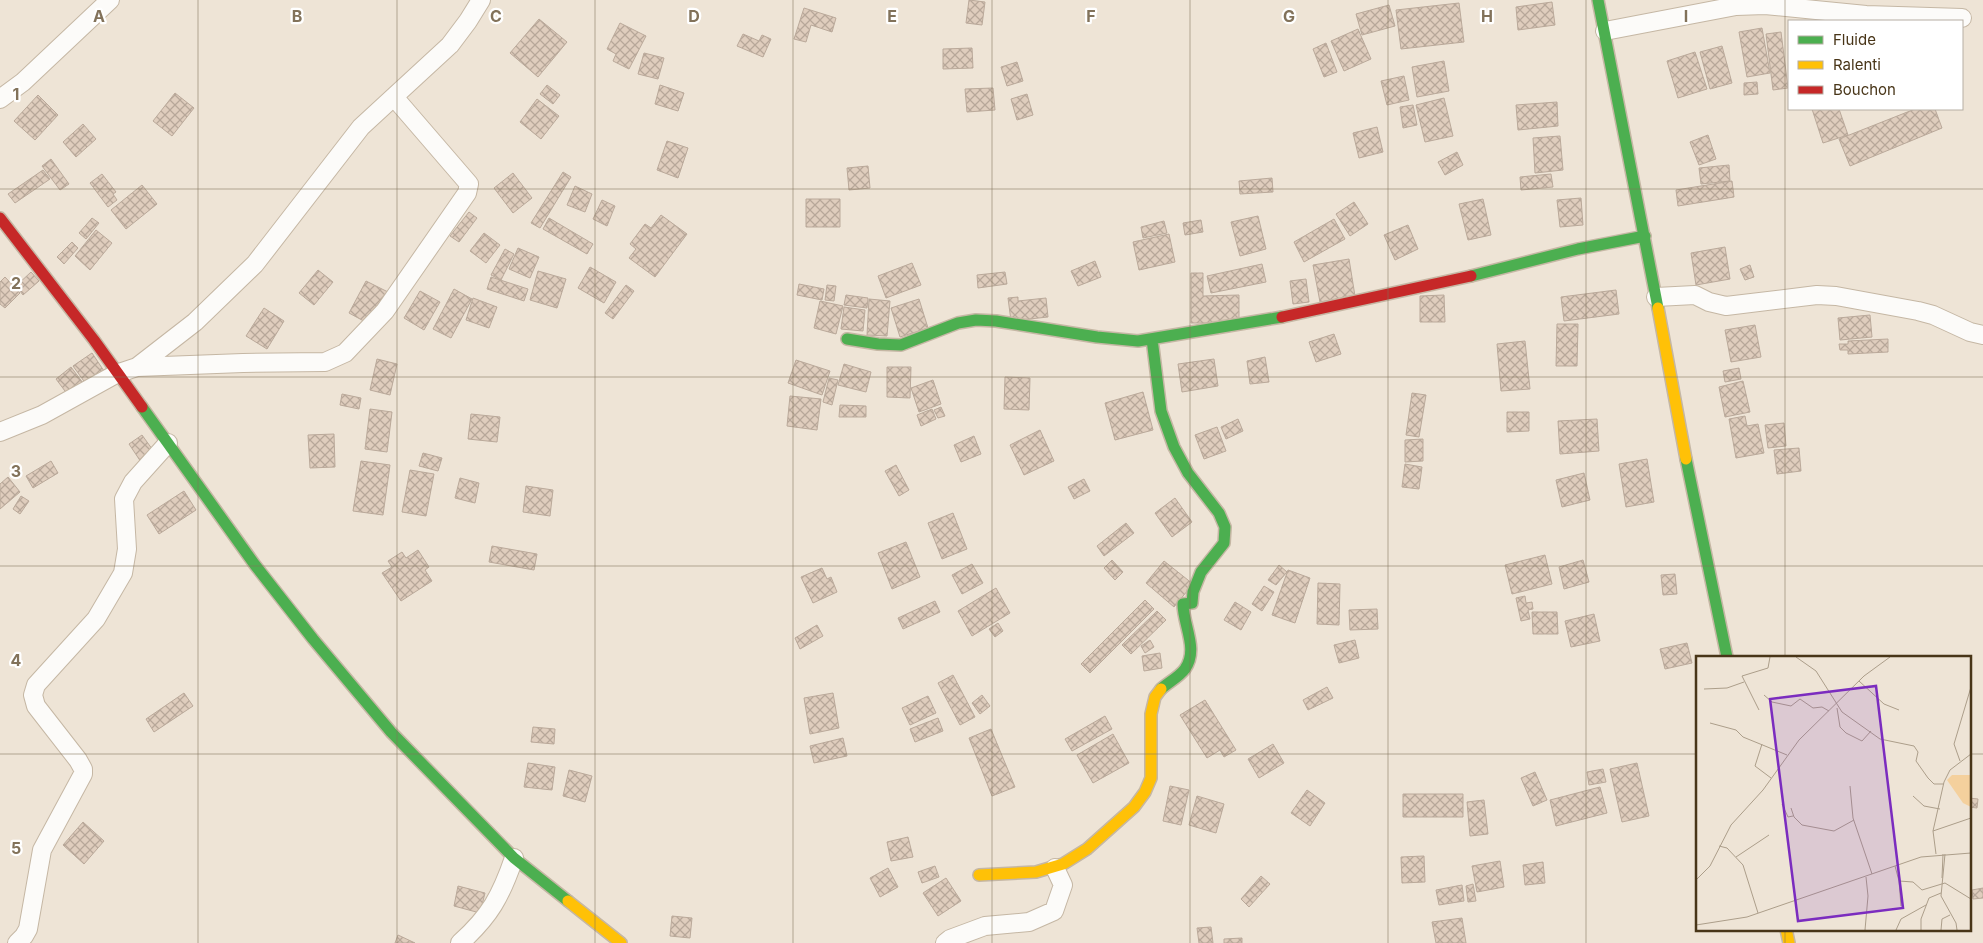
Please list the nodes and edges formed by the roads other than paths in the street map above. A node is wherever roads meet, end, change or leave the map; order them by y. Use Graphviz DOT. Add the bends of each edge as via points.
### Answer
graph roads {
  1 [pos="110,0"];
  2 [pos="481,0"];
  3 [pos="1598,0"];
  4 [pos="1736,3"];
  5 [pos="1962,18"];
  6 [pos="1605,31"];
  7 [pos="394,97"];
  8 [pos="0,99"];
  9 [pos="0,218"];
  10 [pos="1646,236"];
  11 [pos="1656,297"];
  12 [pos="1983,335"];
  13 [pos="847,339"];
  14 [pos="1152,339"];
  15 [pos="137,367"];
  16 [pos="116,374"];
  17 [pos="0,432"];
  18 [pos="168,443"];
  19 [pos="1726,656"];
  20 [pos="514,858"];
  21 [pos="1055,868"];
  22 [pos="979,875"];
  23 [pos="1786,930"];
  24 [pos="17,943"];
  25 [pos="460,943"];
  26 [pos="621,943"];
  27 [pos="945,943"];
  28 [pos="1789,943"];
  1 -- 8 [label="street" via="23,82"];
  2 -- 7 [label="street" via="450,45"];
  3 -- 6 [label="street"];
  4 -- 5 [label="street" via="1866,15"];
  4 -- 6 [label="street"];
  6 -- 10 [label="street"];
  7 -- 15 [label="street" via="361,127 255,264 195,322"];
  7 -- 15 [label="street" via="469,184 467,193 391,303 346,353 325,362"];
  9 -- 16 [label="street"];
  10 -- 11 [label="street"];
  10 -- 14 [label="street" via="1273,319"];
  11 -- 12 [label="street" via="1695,295 1726,306 1817,295 1836,296 1918,311"];
  11 -- 19 [label="street"];
  13 -- 14 [label="street" via="895,346 974,320 1118,340"];
  14 -- 21 [label="street" via="1161,411 1188,473 1219,513 1225,528 1224,543 1201,572 1192,603 1183,604 1192,649 1184,672 1155,696 1148,786 1140,801 1088,849"];
  15 -- 16 [label="street"];
  16 -- 17 [label="street" via="42,415"];
  16 -- 18 [label="street"];
  18 -- 20 [label="street" via="255,565 359,695"];
  18 -- 24 [label="street" via="133,482 124,499 127,549 123,573 96,619 36,686 33,695 36,706 83,769 42,850 28,929"];
  20 -- 25 [label="street" via="494,906"];
  20 -- 26 [label="street"];
  21 -- 22 [label="street"];
  21 -- 27 [label="street" via="1063,885 1054,912 1029,922 985,926"];
  23 -- 28 [label="street"];
}
